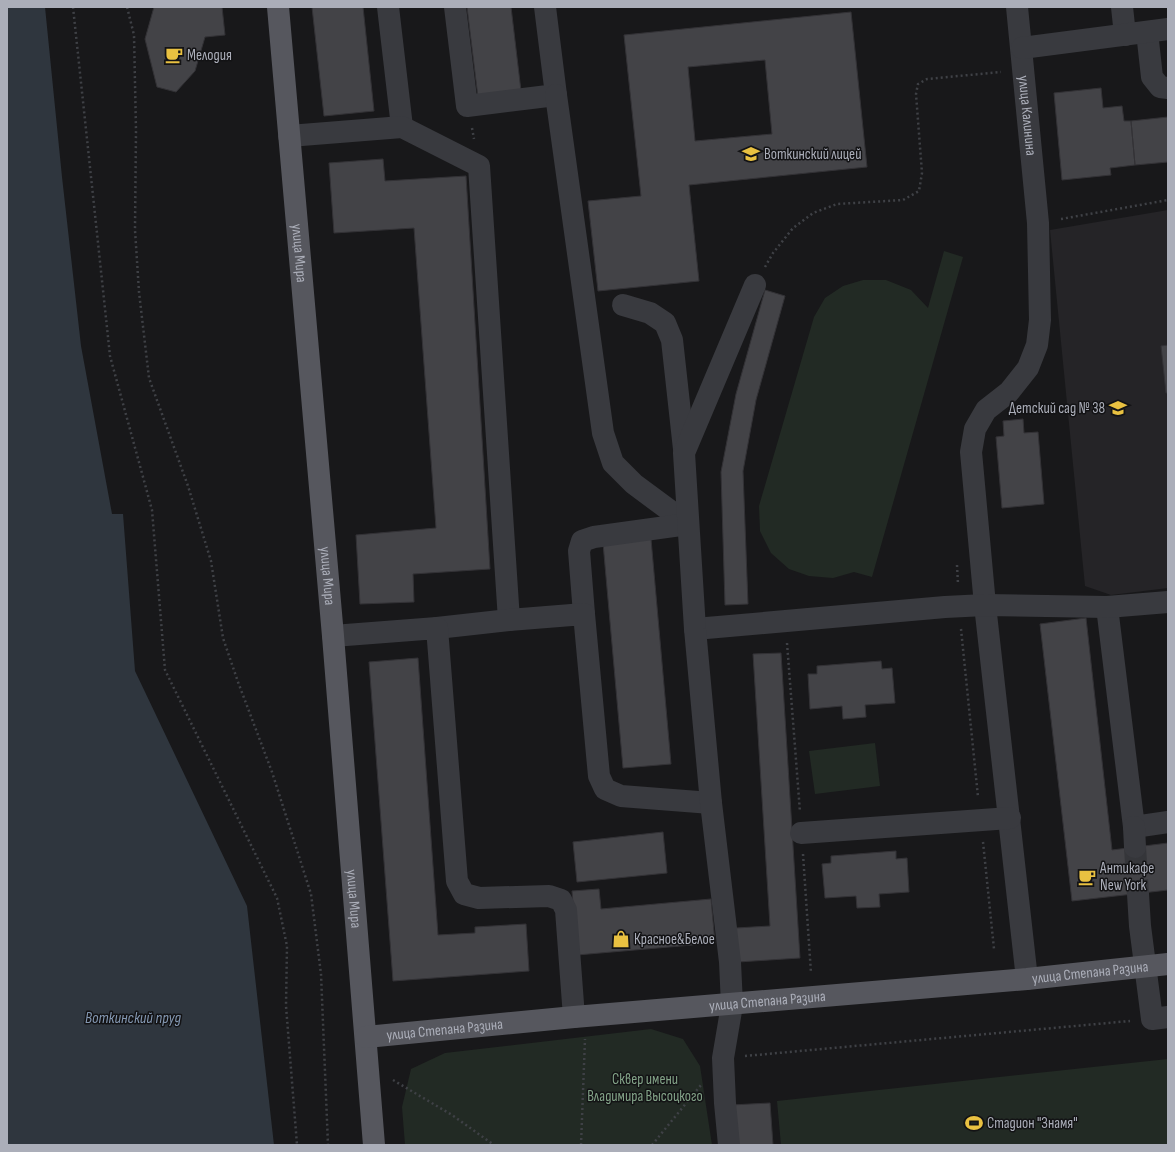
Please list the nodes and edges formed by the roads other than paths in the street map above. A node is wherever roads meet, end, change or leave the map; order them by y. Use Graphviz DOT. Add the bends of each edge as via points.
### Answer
graph roads {
  1 [pos="278,7"];
  2 [pos="388,7"];
  3 [pos="455,7"];
  4 [pos="545,7"];
  5 [pos="1017,7"];
  6 [pos="1122,7"];
  7 [pos="1158,31"];
  8 [pos="1125,35"];
  9 [pos="1022,48"];
  10 [pos="1168,88"];
  11 [pos="556,95"];
  12 [pos="402,127"];
  13 [pos="289,136"];
  14 [pos="755,285"];
  15 [pos="623,306"];
  16 [pos="684,453"];
  17 [pos="688,524"];
  18 [pos="1168,602"];
  19 [pos="985,606"];
  20 [pos="1107,607"];
  21 [pos="584,614"];
  22 [pos="509,620"];
  23 [pos="437,628"];
  24 [pos="695,629"];
  25 [pos="333,636"];
  26 [pos="711,803"];
  27 [pos="1010,818"];
  28 [pos="1168,822"];
  29 [pos="801,833"];
  30 [pos="1138,894"];
  31 [pos="1168,964"];
  32 [pos="1145,967"];
  33 [pos="1028,979"];
  34 [pos="732,1005"];
  35 [pos="1160,1018"];
  36 [pos="579,1025"];
  37 [pos="366,1037"];
  38 [pos="374,1145"];
  39 [pos="729,1145"];
  1 -- 13 [label="main road, улица Мира"];
  2 -- 12 [label="lane"];
  3 -- 11 [label="lane" via="467,106"];
  4 -- 11 [label="lane"];
  5 -- 9 [label="lane, улица Калинина"];
  6 -- 8 [label="lane"];
  7 -- 8 [label="lane"];
  7 -- 10 [label="lane" via="1152,77 1160,87"];
  8 -- 9 [label="lane"];
  9 -- 19 [label="lane, улица Калинина" via="1038,223 1040,320 1037,345 1028,368 1009,392 986,410 975,429 971,452"];
  11 -- 17 [label="lane" via="602,433 613,463 634,484"];
  12 -- 13 [label="lane"];
  12 -- 22 [label="lane" via="480,166"];
  13 -- 25 [label="main road, улица Мира"];
  14 -- 16 [label="lane"];
  15 -- 16 [label="lane" via="650,313 665,323 672,340"];
  16 -- 17 [label="lane"];
  17 -- 21 [label="lane" via="594,537 582,541 579,551"];
  17 -- 24 [label="lane"];
  18 -- 20 [label="lane"];
  19 -- 20 [label="lane"];
  19 -- 24 [label="lane" via="945,607"];
  19 -- 27 [label="lane, улица Калинина"];
  20 -- 28 [label="lane" via="1135,837"];
  21 -- 22 [label="lane"];
  21 -- 26 [label="lane" via="599,776 605,789 622,796"];
  22 -- 23 [label="lane"];
  23 -- 25 [label="lane"];
  23 -- 36 [label="lane" via="457,881 464,894 479,898 549,896 561,900 566,910"];
  24 -- 26 [label="lane"];
  25 -- 37 [label="main road, улица Мира"];
  26 -- 34 [label="lane" via="730,962"];
  27 -- 29 [label="lane"];
  27 -- 33 [label="lane, улица Калинина"];
  30 -- 32 [label="lane"];
  31 -- 32 [label="main road, улица Степана Разина"];
  32 -- 33 [label="main road, улица Степана Разина"];
  32 -- 35 [label="lane"];
  33 -- 34 [label="main road, улица Степана Разина"];
  34 -- 36 [label="main road, улица Степана Разина"];
  34 -- 39 [label="lane" via="723,1058"];
  36 -- 37 [label="main road, улица Степана Разина"];
  37 -- 38 [label="main road, улица Мира"];
}
